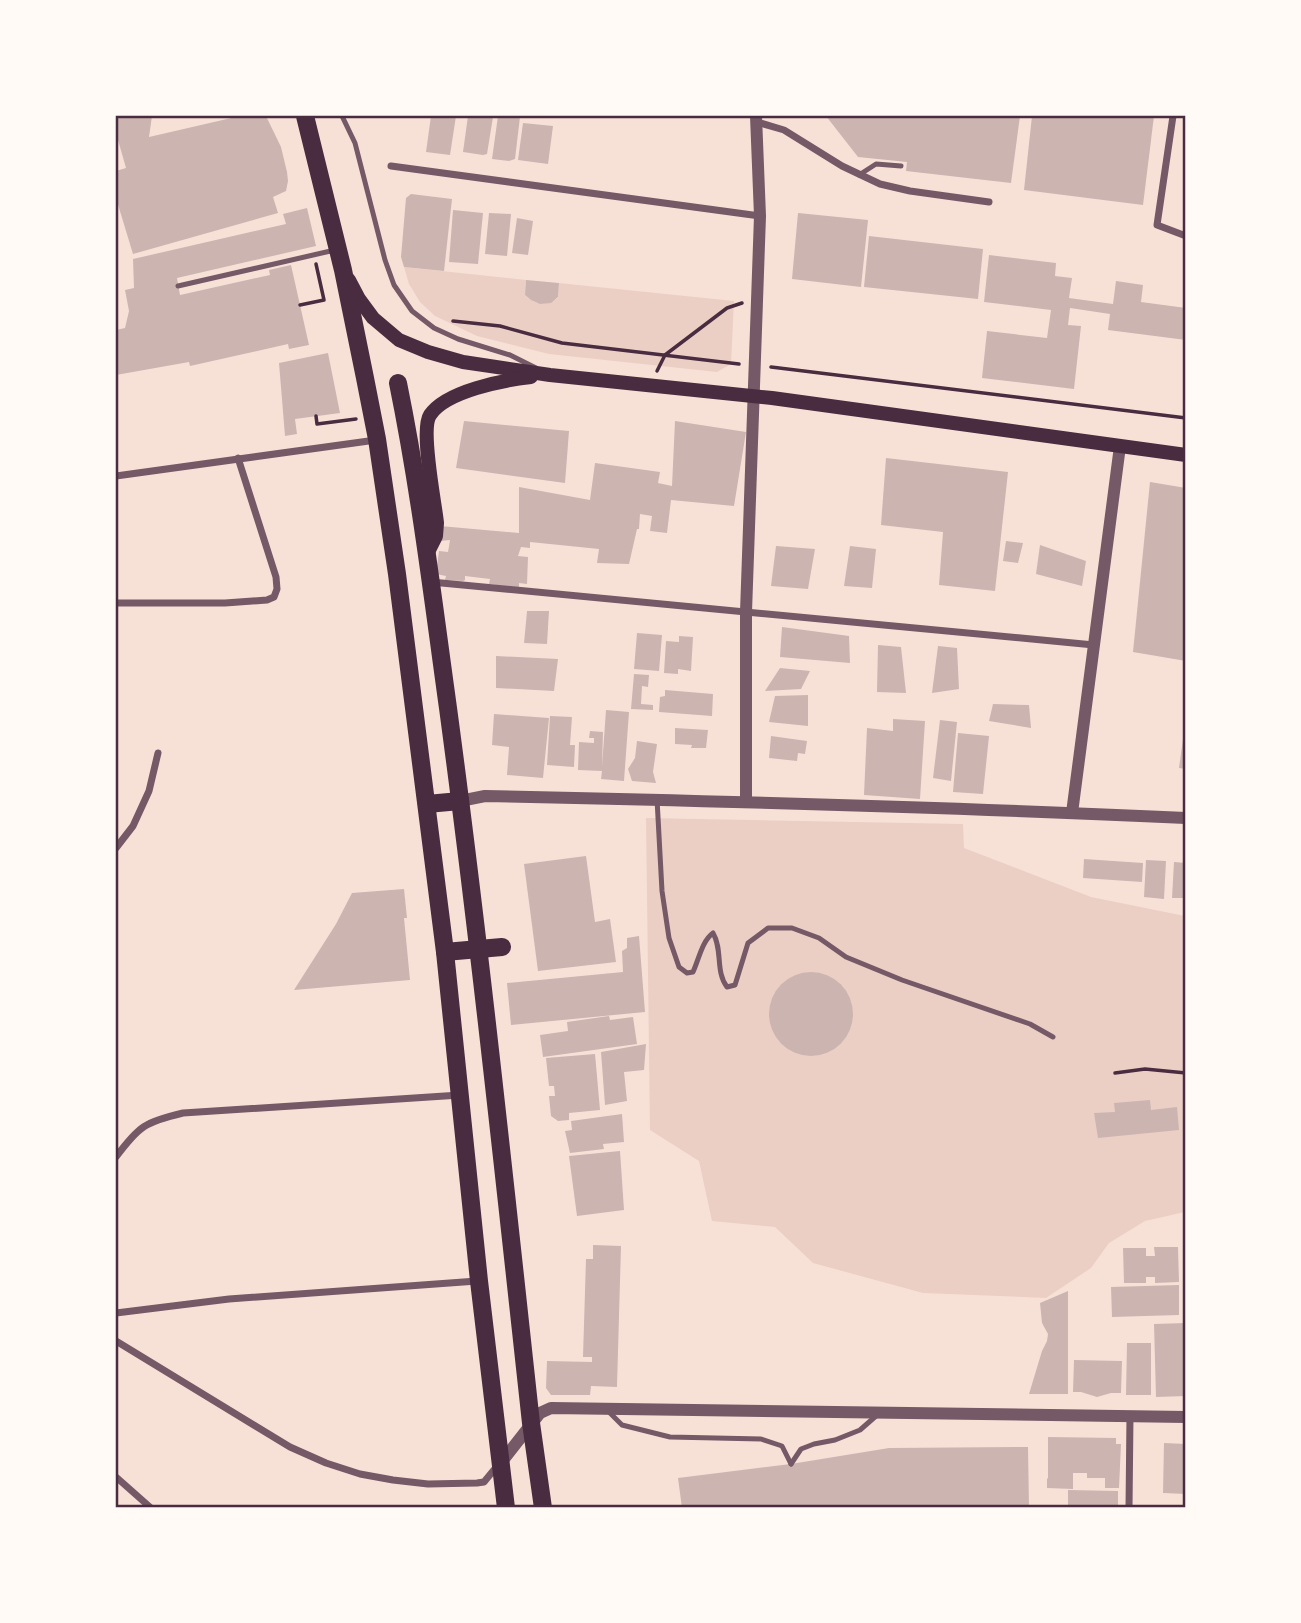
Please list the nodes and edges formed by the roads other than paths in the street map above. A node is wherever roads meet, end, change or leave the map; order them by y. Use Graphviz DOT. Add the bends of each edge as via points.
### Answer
graph roads {
  1 [pos="304,116"];
  2 [pos="342,116"];
  3 [pos="1172,116"];
  4 [pos="754,118"];
  5 [pos="391,166"];
  6 [pos="901,166"];
  7 [pos="859,175"];
  8 [pos="989,202"];
  9 [pos="760,216"];
  10 [pos="1185,236"];
  11 [pos="338,250"];
  12 [pos="343,270"];
  13 [pos="178,286"];
  14 [pos="550,375"];
  15 [pos="398,383"];
  16 [pos="754,396"];
  17 [pos="377,439"];
  18 [pos="1120,446"];
  19 [pos="1185,455"];
  20 [pos="238,458"];
  21 [pos="116,477"];
  22 [pos="426,556"];
  23 [pos="430,582"];
  24 [pos="116,603"];
  25 [pos="746,612"];
  26 [pos="1094,645"];
  27 [pos="158,753"];
  28 [pos="657,799"];
  29 [pos="460,801"];
  30 [pos="746,802"];
  31 [pos="426,804"];
  32 [pos="1072,813"];
  33 [pos="1185,818"];
  34 [pos="116,848"];
  35 [pos="502,947"];
  36 [pos="479,949"];
  37 [pos="445,952"];
  38 [pos="1053,1037"];
  39 [pos="461,1095"];
  40 [pos="116,1157"];
  41 [pos="479,1281"];
  42 [pos="116,1313"];
  43 [pos="116,1341"];
  44 [pos="605,1408"];
  45 [pos="880,1412"];
  46 [pos="1130,1416"];
  47 [pos="1185,1417"];
  48 [pos="531,1423"];
  49 [pos="500,1464"];
  50 [pos="116,1477"];
  51 [pos="151,1507"];
  52 [pos="506,1507"];
  53 [pos="542,1507"];
  54 [pos="1129,1507"];
  1 -- 11 [label="main road"];
  2 -- 14 [label="lane" via="355,143 385,260 394,285 412,311 434,328 510,355"];
  3 -- 10 [label="street" via="1157,225"];
  4 -- 7 [label="street"];
  4 -- 9 [label="street"];
  5 -- 9 [label="street"];
  6 -- 7 [label="lane" via="876,164"];
  7 -- 8 [label="street" via="910,191"];
  9 -- 16 [label="street"];
  11 -- 12 [label="main road"];
  11 -- 13 [label="lane"];
  12 -- 14 [label="main road" via="373,318 399,340 463,362"];
  12 -- 17 [label="main road"];
  14 -- 16 [label="main road"];
  14 -- 22 [label="main road" via="470,390 444,401 429,416 426,433 437,523"];
  15 -- 22 [label="main road"];
  16 -- 18 [label="main road"];
  16 -- 25 [label="street"];
  17 -- 20 [label="street"];
  17 -- 31 [label="main road"];
  18 -- 19 [label="main road"];
  18 -- 26 [label="street"];
  20 -- 21 [label="street"];
  20 -- 24 [label="street" via="276,577 274,597 225,603"];
  22 -- 23 [label="main road"];
  23 -- 25 [label="street"];
  23 -- 29 [label="main road"];
  25 -- 26 [label="street"];
  25 -- 30 [label="street"];
  26 -- 32 [label="street"];
  27 -- 34 [label="street" via="149,791 133,826"];
  28 -- 29 [label="street" via="485,796"];
  28 -- 30 [label="street"];
  28 -- 38 [label="lane" via="669,938 679,967 687,973 693,972 705,938 713,933 722,979 727,987 735,985 748,943 768,928 792,928 819,938 846,957 1030,1024"];
  29 -- 31 [label="main road"];
  29 -- 36 [label="main road"];
  30 -- 32 [label="street"];
  31 -- 37 [label="main road"];
  32 -- 33 [label="street"];
  35 -- 36 [label="main road"];
  36 -- 37 [label="main road"];
  36 -- 48 [label="main road"];
  37 -- 39 [label="main road"];
  39 -- 40 [label="street" via="183,1113 139,1129"];
  39 -- 41 [label="main road"];
  41 -- 42 [label="street" via="229,1299"];
  41 -- 49 [label="main road"];
  43 -- 49 [label="street" via="290,1447 359,1474 428,1484 477,1483 484,1482"];
  44 -- 45 [label="street"];
  44 -- 45 [label="lane" via="622,1424 670,1437 761,1439 782,1446 791,1464 801,1449 860,1430"];
  44 -- 48 [label="street" via="551,1408"];
  45 -- 46 [label="street"];
  46 -- 47 [label="street"];
  46 -- 54 [label="street"];
  48 -- 49 [label="street"];
  48 -- 53 [label="main road"];
  49 -- 52 [label="main road"];
  50 -- 51 [label="street"];
}
